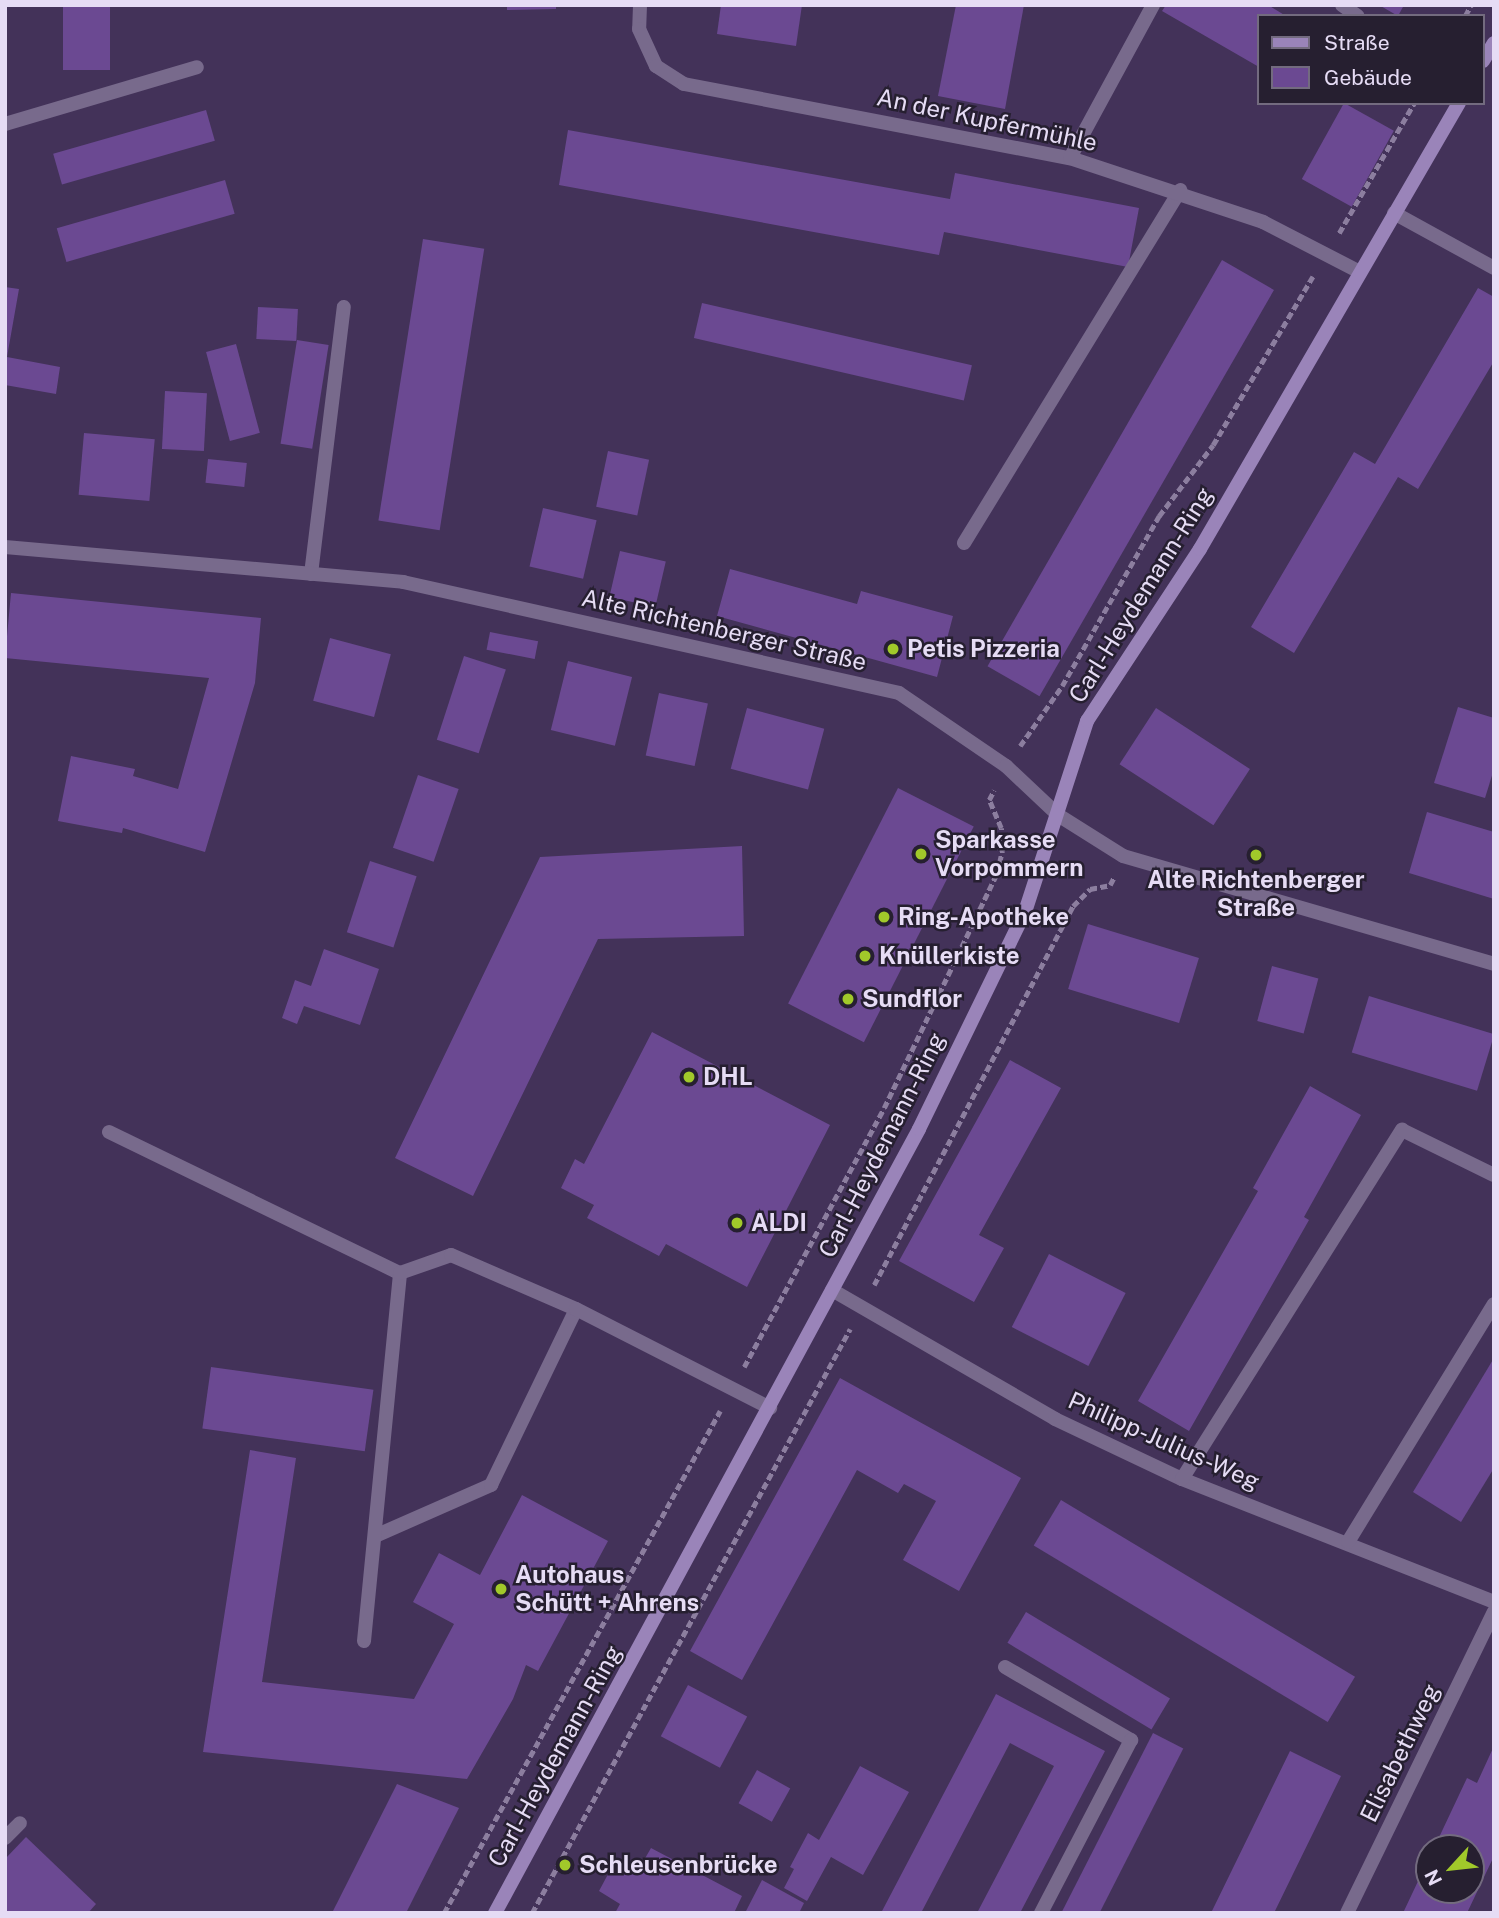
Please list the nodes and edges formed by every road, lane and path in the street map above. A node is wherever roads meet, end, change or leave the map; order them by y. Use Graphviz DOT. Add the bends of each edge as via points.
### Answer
graph roads {
  1 [pos="640,5"];
  2 [pos="1153,5"];
  3 [pos="197,67"];
  4 [pos="1413,105"];
  5 [pos="1458,105"];
  6 [pos="5,124"];
  7 [pos="1070,158"];
  8 [pos="1180,190"];
  9 [pos="1394,213"];
  10 [pos="1327,254"];
  11 [pos="1494,268"];
  12 [pos="1360,272"];
  13 [pos="344,307"];
  14 [pos="964,543"];
  15 [pos="5,547"];
  16 [pos="311,574"];
  17 [pos="1006,766"];
  18 [pos="1058,816"];
  19 [pos="1123,856"];
  20 [pos="1494,964"];
  21 [pos="109,1132"];
  22 [pos="1494,1175"];
  23 [pos="400,1273"];
  24 [pos="832,1290"];
  25 [pos="1494,1304"];
  26 [pos="862,1306"];
  27 [pos="576,1309"];
  28 [pos="732,1389"];
  29 [pos="770,1408"];
  30 [pos="1182,1479"];
  31 [pos="375,1536"];
  32 [pos="1348,1542"];
  33 [pos="1494,1602"];
  34 [pos="1494,1612"];
  35 [pos="365,1640"];
  36 [pos="1005,1667"];
  37 [pos="20,1823"];
  38 [pos="5,1839"];
  39 [pos="444,1913"];
  40 [pos="495,1913"];
  41 [pos="532,1913"];
  42 [pos="1041,1913"];
  43 [pos="1347,1913"];
  1 -- 7 [label="street, An der Kupfermühle" via="639,29 656,65 684,84"];
  2 -- 7 [label="street"];
  3 -- 6 [label="street"];
  4 -- 10 [label="path"];
  5 -- 9 [label="main road, Carl-Heydemann-Ring"];
  7 -- 8 [label="street, An der Kupfermühle"];
  8 -- 10 [label="street, An der Kupfermühle"];
  8 -- 14 [label="street"];
  9 -- 11 [label="street"];
  9 -- 12 [label="main road, Carl-Heydemann-Ring"];
  10 -- 12 [label="street, An der Kupfermühle"];
  10 -- 17 [label="path" via="1213,445 1158,516 1062,687"];
  12 -- 18 [label="main road, Carl-Heydemann-Ring" via="1200,549 1087,721"];
  13 -- 16 [label="street"];
  15 -- 16 [label="street, Alte Richtenberger Straße"];
  16 -- 17 [label="street, Alte Richtenberger Straße" via="403,582 899,693"];
  17 -- 18 [label="street, Alte Richtenberger Straße"];
  17 -- 28 [label="path" via="989,800 1001,828 997,873 884,1108"];
  18 -- 19 [label="street, Alte Richtenberger Straße"];
  18 -- 24 [label="main road, Carl-Heydemann-Ring" via="1025,912 919,1129"];
  19 -- 20 [label="street, Alte Richtenberger Straße"];
  19 -- 26 [label="path" via="1110,885 1090,889 1073,905"];
  21 -- 23 [label="street"];
  22 -- 30 [label="street" via="1402,1130"];
  23 -- 27 [label="street" via="451,1255"];
  23 -- 31 [label="street"];
  24 -- 26 [label="street, Philipp-Julius-Weg"];
  24 -- 29 [label="main road, Carl-Heydemann-Ring"];
  25 -- 32 [label="street"];
  26 -- 30 [label="street, Philipp-Julius-Weg" via="1055,1419"];
  26 -- 41 [label="path"];
  27 -- 28 [label="street"];
  27 -- 31 [label="street" via="491,1485"];
  28 -- 29 [label="street"];
  28 -- 39 [label="path"];
  29 -- 40 [label="main road, Carl-Heydemann-Ring"];
  30 -- 32 [label="street, Philipp-Julius-Weg"];
  31 -- 35 [label="street"];
  32 -- 33 [label="street, Philipp-Julius-Weg"];
  34 -- 43 [label="street, Elisabethweg"];
  36 -- 42 [label="street" via="1131,1740"];
  37 -- 38 [label="street"];
}
